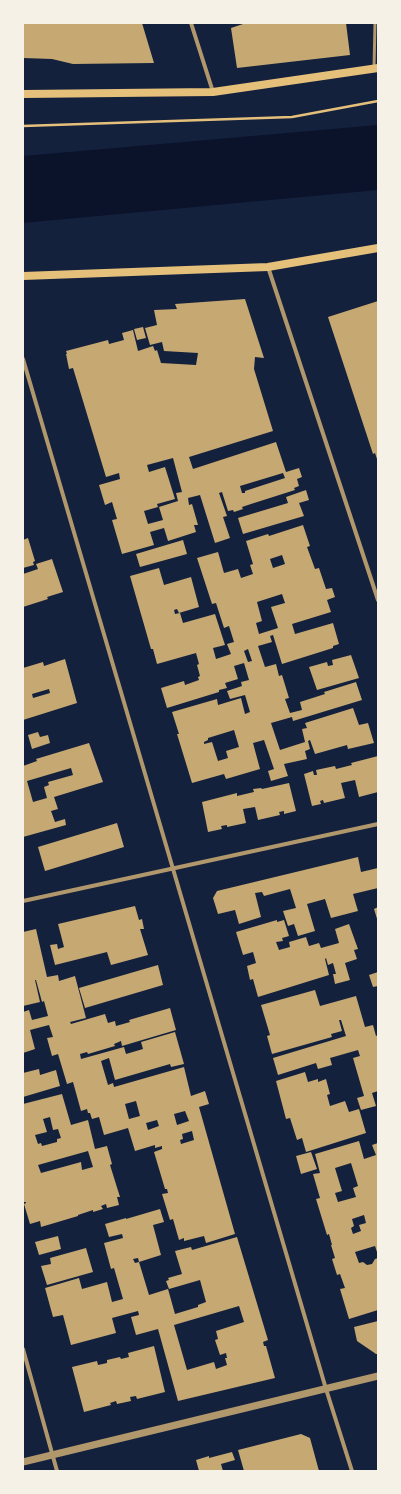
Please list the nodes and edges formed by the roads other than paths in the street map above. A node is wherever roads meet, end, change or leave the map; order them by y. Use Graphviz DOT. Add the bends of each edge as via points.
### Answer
graph roads {
  1 [pos="191,23"];
  2 [pos="375,23"];
  3 [pos="376,68"];
  4 [pos="213,92"];
  5 [pos="23,94"];
  6 [pos="378,248"];
  7 [pos="268,267"];
  8 [pos="23,276"];
  9 [pos="23,359"];
  10 [pos="378,600"];
  11 [pos="378,824"];
  12 [pos="173,868"];
  13 [pos="23,900"];
  14 [pos="23,1349"];
  15 [pos="378,1376"];
  16 [pos="326,1389"];
  17 [pos="53,1455"];
  18 [pos="23,1462"];
  19 [pos="57,1471"];
  20 [pos="352,1471"];
  1 -- 4 [label="street"];
  2 -- 3 [label="lane"];
  3 -- 4 [label="main road"];
  4 -- 5 [label="main road"];
  6 -- 7 [label="main road"];
  7 -- 8 [label="main road"];
  7 -- 10 [label="street"];
  9 -- 12 [label="street"];
  11 -- 12 [label="street"];
  12 -- 13 [label="street"];
  12 -- 16 [label="street"];
  14 -- 17 [label="street"];
  15 -- 16 [label="street"];
  16 -- 17 [label="street"];
  16 -- 20 [label="street"];
  17 -- 18 [label="street"];
  17 -- 19 [label="street"];
}
